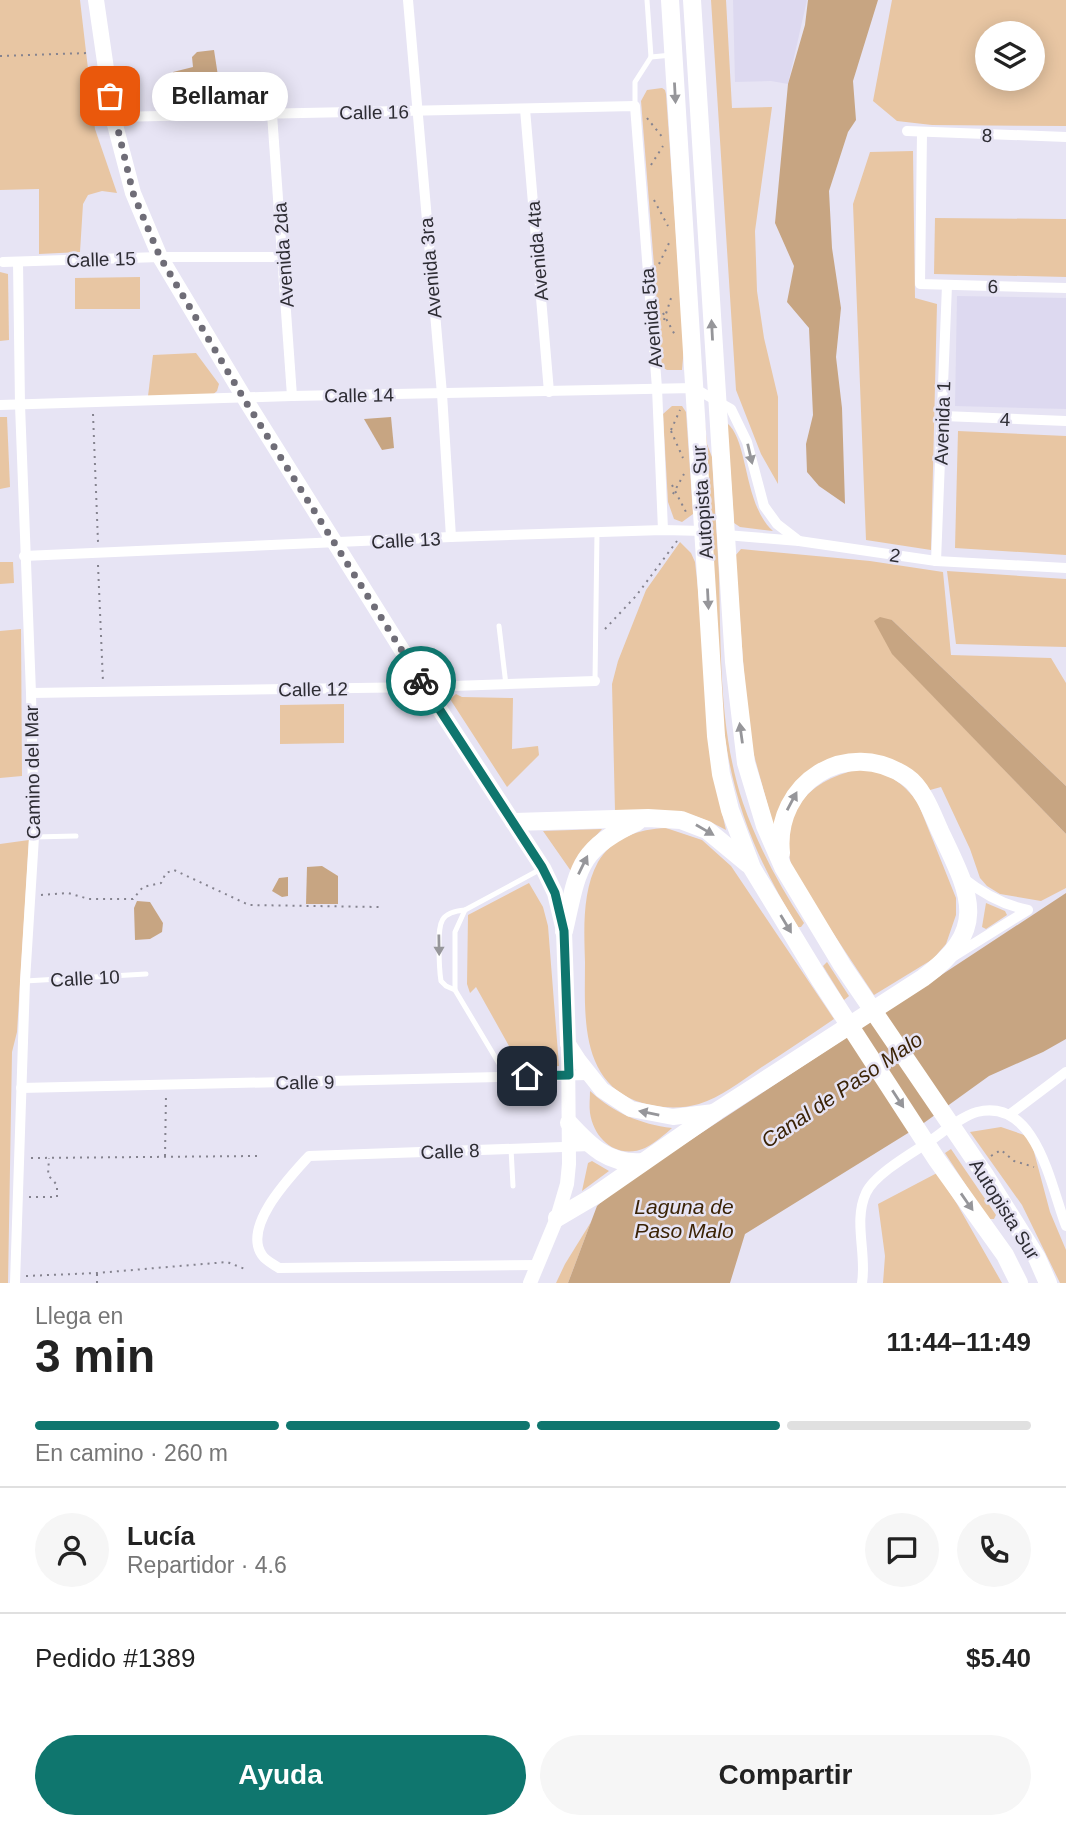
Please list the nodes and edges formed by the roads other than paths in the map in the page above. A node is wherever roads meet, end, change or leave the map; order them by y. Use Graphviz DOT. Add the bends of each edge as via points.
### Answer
graph roads {
  1 [pos="96,0"];
  2 [pos="408,0"];
  3 [pos="647,0"];
  4 [pos="670,0"];
  5 [pos="692,0"];
  6 [pos="674,55"];
  7 [pos="651,57"];
  8 [pos="635,106"];
  9 [pos="525,109"];
  10 [pos="416,112"];
  11 [pos="272,114"];
  12 [pos="113,117"];
  13 [pos="907,131"];
  14 [pos="922,133"];
  15 [pos="1066,137"];
  16 [pos="160,257"];
  17 [pos="284,257"];
  18 [pos="3,262"];
  19 [pos="18,262"];
  20 [pos="947,285"];
  21 [pos="1066,288"];
  22 [pos="657,388"];
  23 [pos="694,388"];
  24 [pos="549,392"];
  25 [pos="442,394"];
  26 [pos="292,396"];
  27 [pos="716,398"];
  28 [pos="244,399"];
  29 [pos="0,405"];
  30 [pos="20,405"];
  31 [pos="943,416"];
  32 [pos="1066,421"];
  33 [pos="663,530"];
  34 [pos="704,531"];
  35 [pos="597,532"];
  36 [pos="726,536"];
  37 [pos="451,537"];
  38 [pos="799,541"];
  39 [pos="335,544"];
  40 [pos="24,556"];
  41 [pos="936,561"];
  42 [pos="1066,568"];
  43 [pos="499,626"];
  44 [pos="595,681"];
  45 [pos="506,685"];
  46 [pos="425,687"];
  47 [pos="31,693"];
  48 [pos="648,818"];
  49 [pos="514,822"];
  50 [pos="76,836"];
  51 [pos="34,837"];
  52 [pos="542,867"];
  53 [pos="783,867"];
  54 [pos="752,868"];
  55 [pos="962,877"];
  56 [pos="465,910"];
  57 [pos="564,931"];
  58 [pos="825,936"];
  59 [pos="803,951"];
  60 [pos="945,962"];
  61 [pos="146,974"];
  62 [pos="25,981"];
  63 [pos="455,990"];
  64 [pos="568,1044"];
  65 [pos="1066,1072"];
  66 [pos="569,1075"];
  67 [pos="589,1075"];
  68 [pos="507,1077"];
  69 [pos="21,1088"];
  70 [pos="716,1111"];
  71 [pos="1009,1115"];
  72 [pos="569,1123"];
  73 [pos="592,1146"];
  74 [pos="569,1147"];
  75 [pos="511,1149"];
  76 [pos="642,1162"];
  77 [pos="513,1186"];
  78 [pos="557,1218"];
  79 [pos="1065,1222"];
  80 [pos="1019,1229"];
  81 [pos="997,1244"];
  82 [pos="539,1265"];
  83 [pos="15,1280"];
  84 [pos="530,1283"];
  85 [pos="862,1283"];
  86 [pos="1019,1283"];
  87 [pos="1048,1283"];
  1 -- 12 [label="main road"];
  2 -- 10 [label="street, Avenida 3ra"];
  3 -- 7 [label="lane"];
  4 -- 6 [label="highway, Autopista Sur"];
  27 -- 5 [label="highway, Autopista Sur, one-way"];
  6 -- 7 [label="lane"];
  6 -- 23 [label="highway, Autopista Sur, one-way"];
  7 -- 8 [label="lane" via="635,82"];
  8 -- 9 [label="street, Calle 16"];
  8 -- 22 [label="street, Avenida 5ta"];
  9 -- 10 [label="street, Calle 16"];
  9 -- 24 [label="street, Avenida 4ta"];
  10 -- 11 [label="street, Calle 16"];
  10 -- 25 [label="street, Avenida 3ra"];
  11 -- 12 [label="street, Calle 16"];
  11 -- 17 [label="street, Avenida 2da"];
  12 -- 16 [label="main road" via="133,193"];
  13 -- 14 [label="street, 8"];
  14 -- 15 [label="street, 8"];
  14 -- 20 [label="street, 6" via="920,285"];
  16 -- 17 [label="street, Calle 15"];
  16 -- 19 [label="street, Calle 15"];
  16 -- 28 [label="main road"];
  17 -- 26 [label="street, Avenida 2da"];
  18 -- 19 [label="street, Calle 15"];
  19 -- 30 [label="street, Camino del Mar"];
  20 -- 21 [label="street, 6"];
  20 -- 31 [label="street, Avenida 1"];
  22 -- 23 [label="street, Calle 14"];
  22 -- 24 [label="street, Calle 14"];
  22 -- 33 [label="street, Avenida 5ta"];
  23 -- 27 [label="street, Calle 14"];
  23 -- 34 [label="highway, Autopista Sur"];
  24 -- 25 [label="street, Calle 14"];
  25 -- 26 [label="street, Calle 14"];
  25 -- 37 [label="street, Avenida 3ra"];
  26 -- 28 [label="street, Calle 14"];
  27 -- 36 [label="highway, Autopista Sur"];
  27 -- 38 [label="street, one-way" via="737,419 764,506"];
  28 -- 30 [label="street, Calle 14"];
  28 -- 39 [label="main road"];
  29 -- 30 [label="street, Calle 14"];
  30 -- 40 [label="street, Camino del Mar"];
  31 -- 32 [label="street, 4"];
  31 -- 41 [label="street, Avenida 1"];
  33 -- 34 [label="street, Calle 13"];
  33 -- 35 [label="street, Calle 13"];
  34 -- 54 [label="highway, Autopista Sur, one-way" via="721,774"];
  35 -- 37 [label="street, Calle 13"];
  35 -- 44 [label="lane"];
  36 -- 38 [label="street, 2"];
  53 -- 36 [label="highway, Autopista Sur, one-way" via="746,763"];
  37 -- 39 [label="street, Calle 13"];
  38 -- 41 [label="street, 2"];
  39 -- 40 [label="street, Calle 13"];
  39 -- 46 [label="main road"];
  40 -- 47 [label="street, Camino del Mar"];
  41 -- 42 [label="street, 2"];
  43 -- 45 [label="lane"];
  44 -- 45 [label="street, Calle 12"];
  45 -- 46 [label="street, Calle 12"];
  46 -- 47 [label="street, Calle 12"];
  46 -- 49 [label="main road"];
  47 -- 51 [label="street, Camino del Mar"];
  48 -- 49 [label="highway"];
  48 -- 54 [label="highway, one-way" via="698,825"];
  57 -- 48 [label="highway, one-way" via="574,884 591,850 610,835"];
  49 -- 52 [label="main road"];
  50 -- 51 [label="lane"];
  51 -- 62 [label="street, Camino del Mar"];
  52 -- 56 [label="lane"];
  52 -- 57 [label="main road" via="555,893"];
  53 -- 55 [label="highway, one-way" via="781,833 796,792 824,771 859,762 883,766 913,782"];
  53 -- 58 [label="highway, Autopista Sur"];
  54 -- 59 [label="highway, Autopista Sur, one-way"];
  55 -- 60 [label="highway" via="967,891 966,926"];
  55 -- 60 [label="street" via="1009,906 1028,910"];
  56 -- 63 [label="lane" via="455,932"];
  56 -- 63 [label="lane, one-way" via="446,915 439,929 441,981"];
  57 -- 64 [label="main road"];
  58 -- 59 [label="highway"];
  58 -- 80 [label="highway, Autopista Sur"];
  59 -- 81 [label="highway, Autopista Sur, one-way" via="937,1160"];
  60 -- 70 [label="highway"];
  61 -- 62 [label="lane, Calle 10"];
  62 -- 69 [label="street, Camino del Mar"];
  63 -- 68 [label="lane"];
  64 -- 66 [label="main road"];
  64 -- 67 [label="main road"];
  65 -- 71 [label="street"];
  66 -- 67 [label="street, Calle 9"];
  66 -- 68 [label="street, Calle 9"];
  66 -- 72 [label="main road"];
  70 -- 67 [label="main road, one-way" via="673,1117 631,1109 610,1097"];
  68 -- 69 [label="street, Calle 9"];
  69 -- 83 [label="street, Camino del Mar"];
  70 -- 76 [label="highway"];
  71 -- 79 [label="street" via="1023,1126 1044,1159"];
  71 -- 85 [label="street" via="975,1112 874,1181 865,1194 860,1218"];
  72 -- 73 [label="highway"];
  72 -- 74 [label="main road"];
  73 -- 74 [label="street, Calle 8"];
  73 -- 76 [label="highway" via="618,1161"];
  74 -- 75 [label="street, Calle 8"];
  74 -- 78 [label="main road"];
  75 -- 77 [label="lane"];
  75 -- 82 [label="street, Calle 8" via="309,1156 272,1200 257,1241 262,1256 279,1268"];
  76 -- 78 [label="highway"];
  78 -- 82 [label="main road"];
  80 -- 81 [label="highway"];
  80 -- 87 [label="highway, Autopista Sur"];
  81 -- 86 [label="highway, Autopista Sur"];
  82 -- 84 [label="main road"];
}
